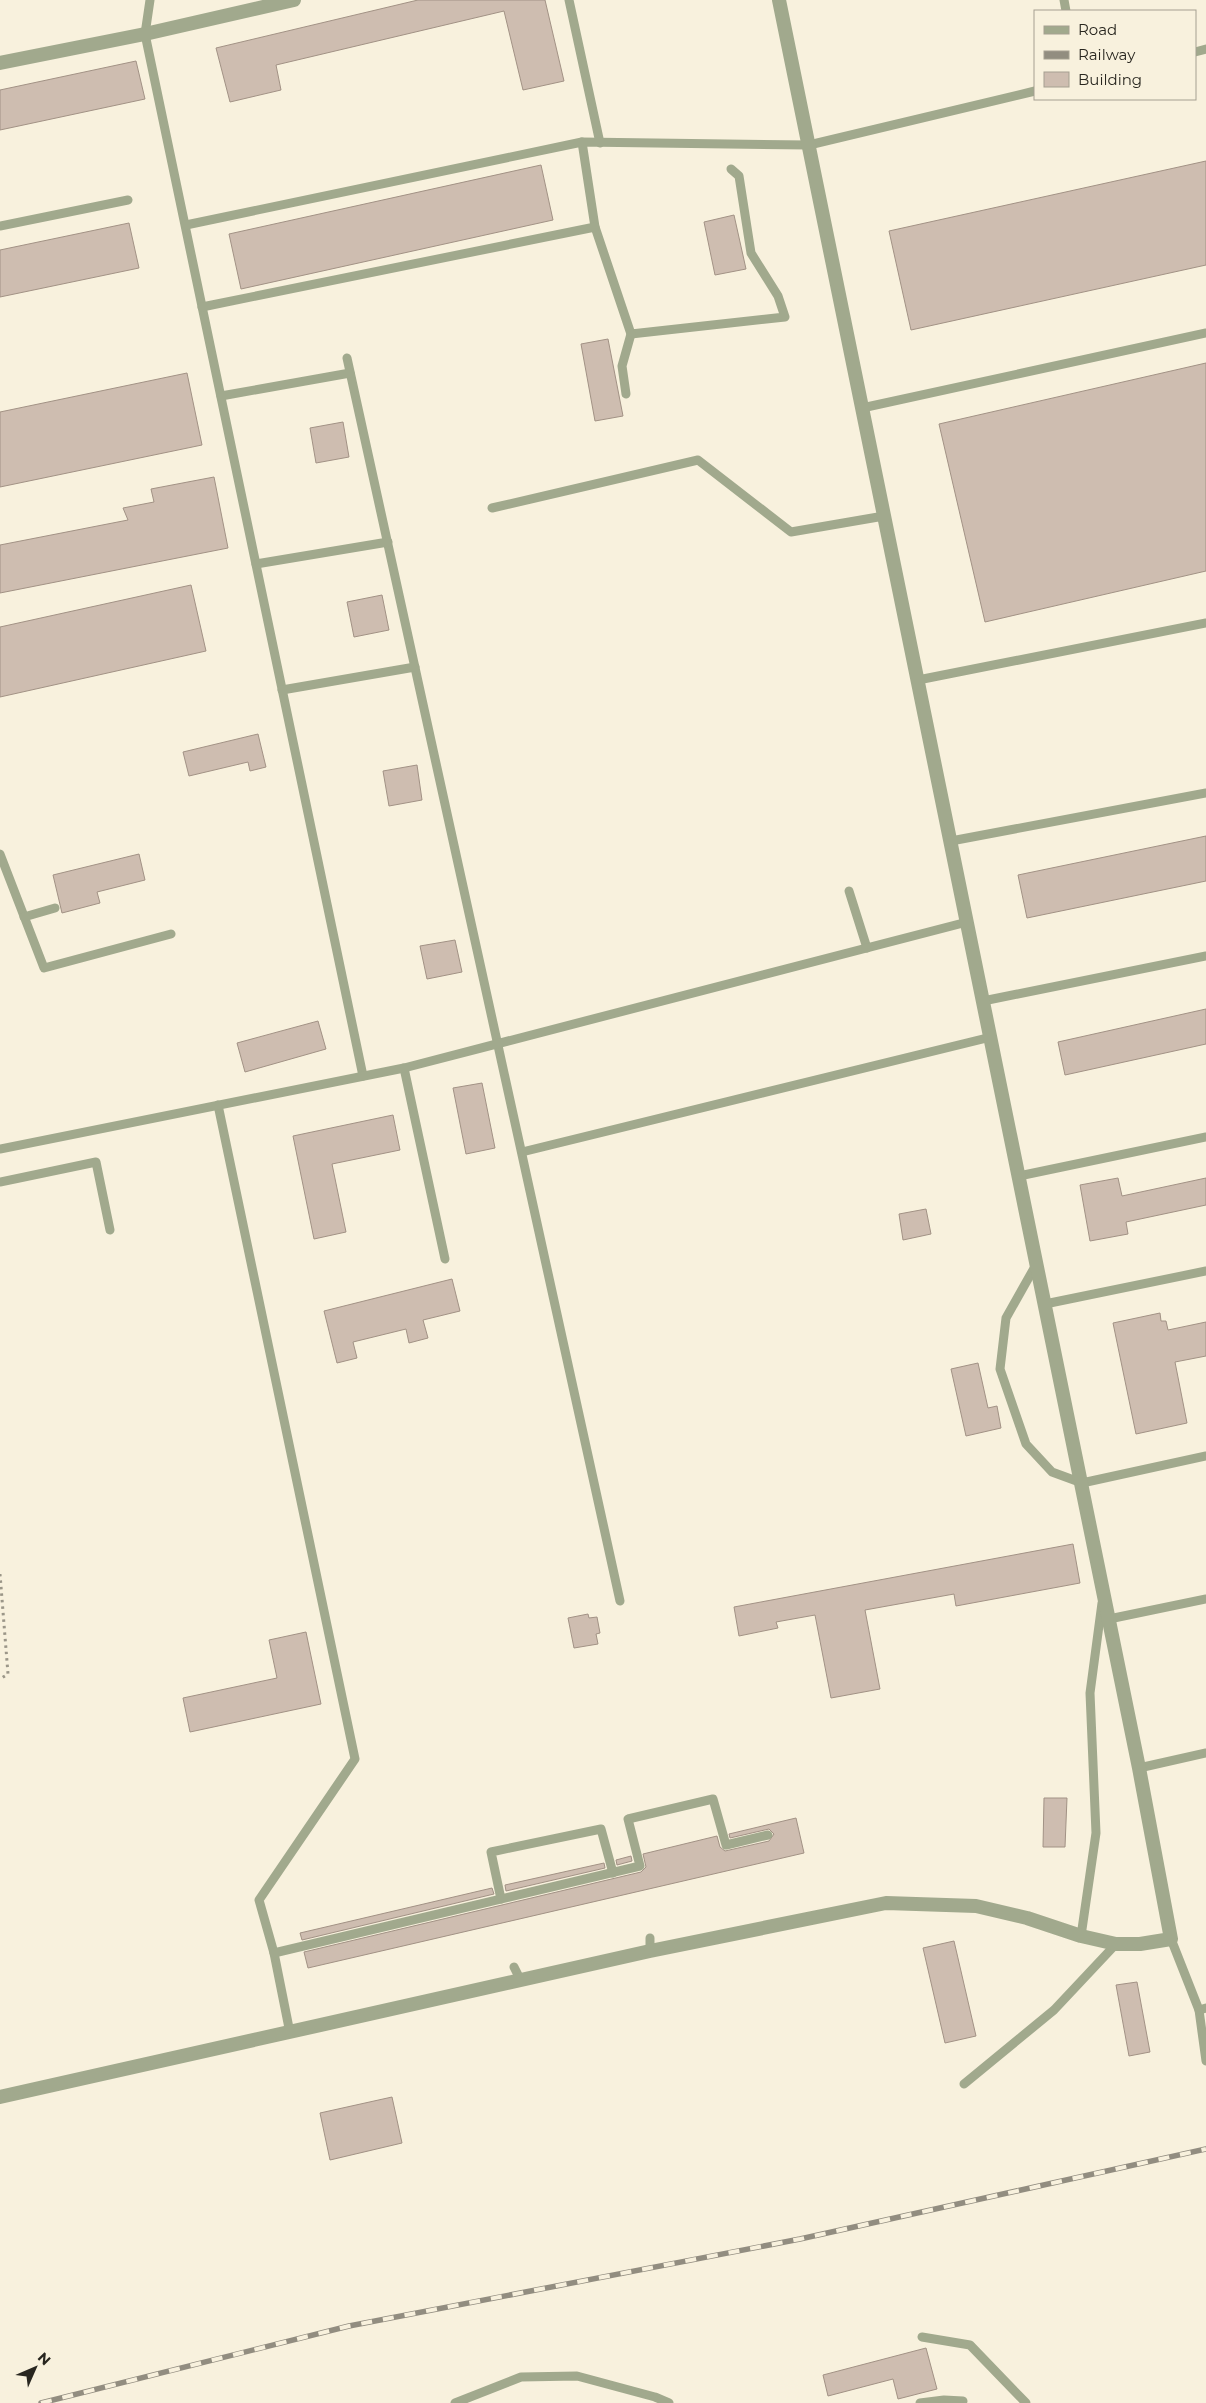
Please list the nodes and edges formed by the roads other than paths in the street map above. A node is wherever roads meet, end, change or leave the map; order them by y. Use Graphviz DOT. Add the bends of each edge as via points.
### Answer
graph roads {
  1 [pos="150,0"];
  2 [pos="294,0"];
  3 [pos="569,0"];
  4 [pos="779,0"];
  5 [pos="145,34"];
  6 [pos="0,63"];
  7 [pos="1034,90"];
  8 [pos="582,142"];
  9 [pos="600,143"];
  10 [pos="809,145"];
  11 [pos="732,169"];
  12 [pos="128,200"];
  13 [pos="186,225"];
  14 [pos="0,226"];
  15 [pos="595,227"];
  16 [pos="202,307"];
  17 [pos="1206,332"];
  18 [pos="631,334"];
  19 [pos="347,358"];
  20 [pos="350,373"];
  21 [pos="626,394"];
  22 [pos="221,396"];
  23 [pos="862,408"];
  24 [pos="492,508"];
  25 [pos="884,516"];
  26 [pos="388,542"];
  27 [pos="256,564"];
  28 [pos="1206,623"];
  29 [pos="415,667"];
  30 [pos="918,680"];
  31 [pos="282,690"];
  32 [pos="1206,793"];
  33 [pos="951,841"];
  34 [pos="0,854"];
  35 [pos="849,891"];
  36 [pos="55,908"];
  37 [pos="24,917"];
  38 [pos="967,922"];
  39 [pos="171,934"];
  40 [pos="867,948"];
  41 [pos="1206,956"];
  42 [pos="984,1002"];
  43 [pos="990,1037"];
  44 [pos="498,1044"];
  45 [pos="404,1068"];
  46 [pos="363,1076"];
  47 [pos="218,1105"];
  48 [pos="1206,1137"];
  49 [pos="0,1149"];
  50 [pos="522,1152"];
  51 [pos="1019,1176"];
  52 [pos="0,1182"];
  53 [pos="110,1230"];
  54 [pos="445,1259"];
  55 [pos="1037,1263"];
  56 [pos="1206,1271"];
  57 [pos="1045,1304"];
  58 [pos="1206,1456"];
  59 [pos="1082,1483"];
  60 [pos="1104,1593"];
  61 [pos="1206,1599"];
  62 [pos="620,1601"];
  63 [pos="1109,1619"];
  64 [pos="1206,1753"];
  65 [pos="1139,1768"];
  66 [pos="768,1835"];
  67 [pos="613,1873"];
  68 [pos="501,1899"];
  69 [pos="1081,1936"];
  70 [pos="1171,1940"];
  71 [pos="1116,1944"];
  72 [pos="274,1953"];
  73 [pos="514,1967"];
  74 [pos="521,1981"];
  75 [pos="1202,2009"];
  76 [pos="290,2033"];
  77 [pos="1206,2061"];
  78 [pos="964,2084"];
  79 [pos="0,2098"];
  80 [pos="922,2337"];
  81 [pos="963,2401"];
  82 [pos="455,2403"];
  83 [pos="669,2403"];
  84 [pos="920,2403"];
  85 [pos="1026,2403"];
  1 -- 5 [label="lane"];
  2 -- 5 [label="street"];
  3 -- 9 [label="lane"];
  4 -- 10 [label="street"];
  5 -- 6 [label="street"];
  5 -- 13 [label="lane"];
  7 -- 10 [label="lane"];
  8 -- 9 [label="lane"];
  8 -- 13 [label="lane"];
  8 -- 15 [label="lane"];
  9 -- 10 [label="lane"];
  10 -- 23 [label="street"];
  11 -- 18 [label="lane" via="739,176 751,253 778,296 785,317"];
  12 -- 14 [label="lane"];
  13 -- 16 [label="lane"];
  15 -- 16 [label="lane"];
  15 -- 18 [label="lane"];
  16 -- 22 [label="lane"];
  17 -- 23 [label="lane"];
  18 -- 21 [label="lane" via="622,366"];
  19 -- 20 [label="lane"];
  20 -- 22 [label="lane"];
  20 -- 26 [label="lane"];
  22 -- 27 [label="lane"];
  23 -- 25 [label="street"];
  24 -- 25 [label="lane" via="698,460 791,532"];
  25 -- 30 [label="street"];
  26 -- 27 [label="lane"];
  26 -- 29 [label="lane"];
  27 -- 31 [label="lane"];
  28 -- 30 [label="lane"];
  29 -- 31 [label="lane"];
  29 -- 44 [label="lane"];
  30 -- 33 [label="street"];
  31 -- 46 [label="lane"];
  32 -- 33 [label="lane"];
  33 -- 38 [label="street"];
  34 -- 37 [label="lane"];
  35 -- 40 [label="lane"];
  36 -- 37 [label="lane"];
  37 -- 39 [label="lane" via="44,968"];
  38 -- 40 [label="lane"];
  38 -- 42 [label="street"];
  40 -- 44 [label="lane"];
  41 -- 42 [label="lane"];
  42 -- 43 [label="street"];
  43 -- 50 [label="lane"];
  43 -- 51 [label="street"];
  44 -- 45 [label="lane"];
  44 -- 50 [label="lane"];
  45 -- 46 [label="lane"];
  45 -- 54 [label="lane"];
  46 -- 47 [label="lane"];
  47 -- 49 [label="lane"];
  47 -- 72 [label="lane" via="355,1759 259,1900"];
  48 -- 51 [label="lane"];
  50 -- 62 [label="lane"];
  51 -- 55 [label="street"];
  52 -- 53 [label="lane" via="96,1162"];
  55 -- 57 [label="street"];
  55 -- 59 [label="lane" via="1006,1318 1000,1369 1026,1444 1052,1472"];
  56 -- 57 [label="lane"];
  57 -- 59 [label="street"];
  58 -- 59 [label="lane"];
  59 -- 60 [label="street"];
  60 -- 63 [label="street"];
  60 -- 69 [label="lane" via="1090,1693 1096,1833"];
  61 -- 63 [label="lane"];
  63 -- 65 [label="street"];
  64 -- 65 [label="lane"];
  65 -- 70 [label="street"];
  66 -- 67 [label="lane" via="726,1845 713,1799 628,1819 640,1866"];
  67 -- 68 [label="lane"];
  67 -- 68 [label="lane" via="601,1829 491,1852"];
  68 -- 72 [label="lane"];
  69 -- 71 [label="street"];
  69 -- 74 [label="street" via="976,1906 886,1903 650,1945"];
  70 -- 71 [label="street"];
  70 -- 75 [label="lane"];
  71 -- 78 [label="lane" via="1054,2010"];
  72 -- 76 [label="lane"];
  73 -- 74 [label="lane"];
  74 -- 76 [label="street"];
  75 -- 77 [label="lane"];
  76 -- 79 [label="street"];
  80 -- 85 [label="lane" via="970,2345"];
  81 -- 84 [label="lane"];
  82 -- 83 [label="lane" via="522,2377 578,2376 655,2396"];
}
